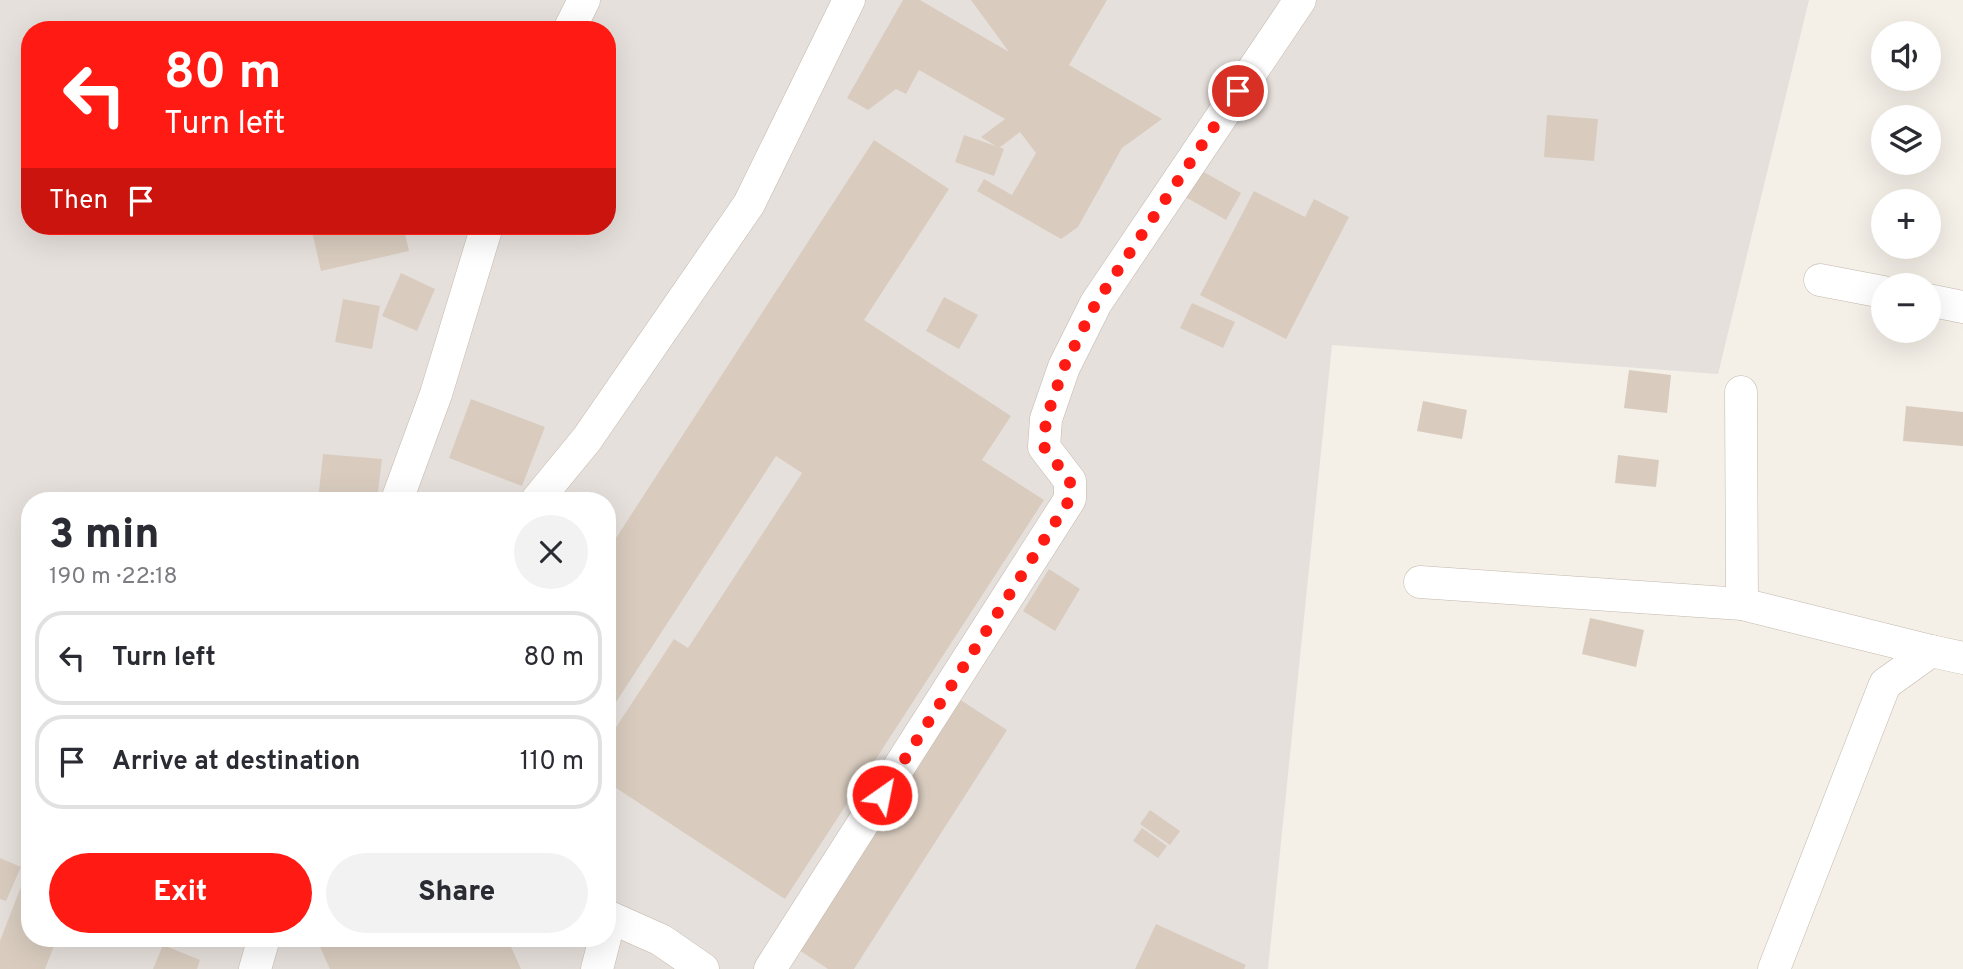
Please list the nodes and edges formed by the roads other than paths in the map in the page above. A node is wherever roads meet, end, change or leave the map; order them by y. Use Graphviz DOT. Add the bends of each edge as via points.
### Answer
graph roads {
  1 [pos="584,0"];
  2 [pos="849,0"];
  3 [pos="1300,0"];
  4 [pos="574,21"];
  5 [pos="484,235"];
  6 [pos="1820,280"];
  7 [pos="1871,290"];
  8 [pos="1941,303"];
  9 [pos="1963,307"];
  10 [pos="1741,392"];
  11 [pos="400,492"];
  12 [pos="544,492"];
  13 [pos="1420,582"];
  14 [pos="1742,604"];
  15 [pos="1931,651"];
  16 [pos="1963,658"];
  17 [pos="616,928"];
  18 [pos="261,947"];
  19 [pos="603,947"];
  20 [pos="255,969"];
  21 [pos="597,969"];
  22 [pos="703,969"];
  23 [pos="770,969"];
  24 [pos="1774,969"];
  1 -- 4 [label="street"];
  2 -- 12 [label="street" via="749,204 587,439"];
  3 -- 23 [label="street" via="1096,303 1064,367 1046,419 1044,447 1070,481 1070,499"];
  5 -- 11 [label="street" via="436,394"];
  6 -- 7 [label="street"];
  8 -- 9 [label="street"];
  10 -- 14 [label="street"];
  13 -- 14 [label="street"];
  14 -- 15 [label="street"];
  15 -- 16 [label="street"];
  15 -- 24 [label="street" via="1885,684"];
  17 -- 22 [label="street" via="661,940"];
  18 -- 20 [label="street"];
  19 -- 21 [label="street"];
}
